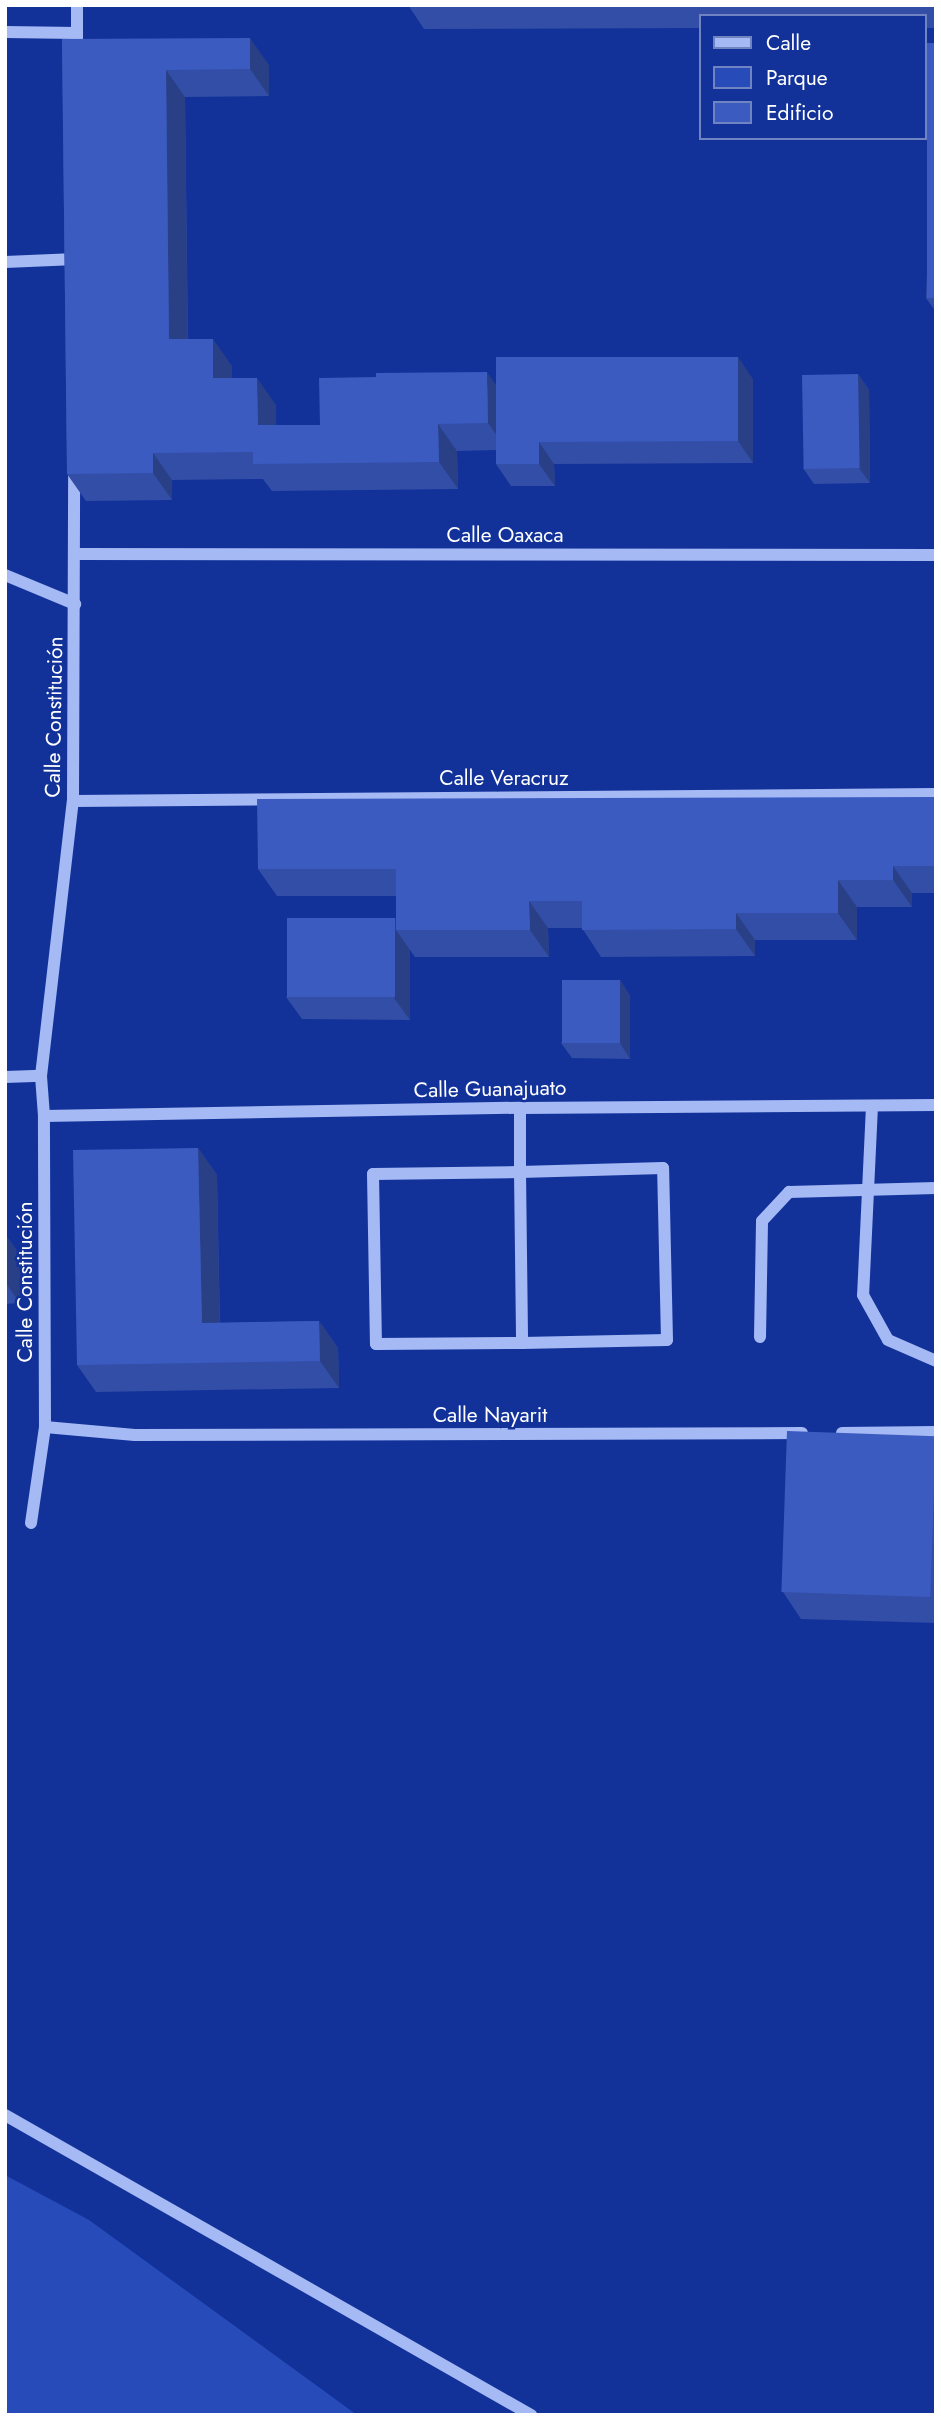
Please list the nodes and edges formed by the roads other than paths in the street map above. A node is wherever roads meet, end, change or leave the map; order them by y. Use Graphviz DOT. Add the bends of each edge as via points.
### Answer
graph roads {
  1 [pos="77,5"];
  2 [pos="5,32"];
  3 [pos="77,33"];
  4 [pos="77,73"];
  5 [pos="76,259"];
  6 [pos="5,262"];
  7 [pos="74,460"];
  8 [pos="74,554"];
  9 [pos="936,555"];
  10 [pos="5,575"];
  11 [pos="75,604"];
  12 [pos="936,794"];
  13 [pos="73,800"];
  14 [pos="41,1076"];
  15 [pos="5,1077"];
  16 [pos="936,1105"];
  17 [pos="872,1106"];
  18 [pos="520,1108"];
  19 [pos="44,1116"];
  20 [pos="520,1172"];
  21 [pos="868,1188"];
  22 [pos="936,1188"];
  23 [pos="760,1337"];
  24 [pos="522,1343"];
  25 [pos="936,1361"];
  26 [pos="45,1427"];
  27 [pos="936,1432"];
  28 [pos="811,1433"];
  29 [pos="825,1433"];
  30 [pos="31,1522"];
  31 [pos="5,2115"];
  32 [pos="531,2415"];
  1 -- 3 [label="street"];
  2 -- 3 [label="street"];
  3 -- 4 [label="street"];
  5 -- 6 [label="street"];
  7 -- 8 [label="street, Calle Constitución"];
  8 -- 9 [label="street, Calle Oaxaca"];
  8 -- 11 [label="street, Calle Constitución"];
  10 -- 11 [label="street"];
  11 -- 13 [label="street, Calle Constitución"];
  12 -- 13 [label="street, Calle Veracruz"];
  13 -- 14 [label="street, Calle Constitución"];
  14 -- 15 [label="street"];
  14 -- 19 [label="street, Calle Constitución"];
  16 -- 17 [label="street, Calle Guanajuato"];
  17 -- 18 [label="street, Calle Guanajuato"];
  17 -- 21 [label="street"];
  18 -- 19 [label="street, Calle Guanajuato"];
  18 -- 20 [label="street"];
  19 -- 26 [label="street, Calle Constitución"];
  20 -- 24 [label="street"];
  20 -- 24 [label="street" via="663,1168 667,1340"];
  20 -- 24 [label="street" via="373,1174 376,1344"];
  21 -- 22 [label="street"];
  21 -- 23 [label="street" via="789,1192 762,1221"];
  21 -- 25 [label="street" via="863,1295 888,1340"];
  26 -- 28 [label="street, Calle Nayarit" via="135,1435"];
  26 -- 30 [label="street, Calle Constitución"];
  27 -- 29 [label="street"];
  31 -- 32 [label="street"];
}
